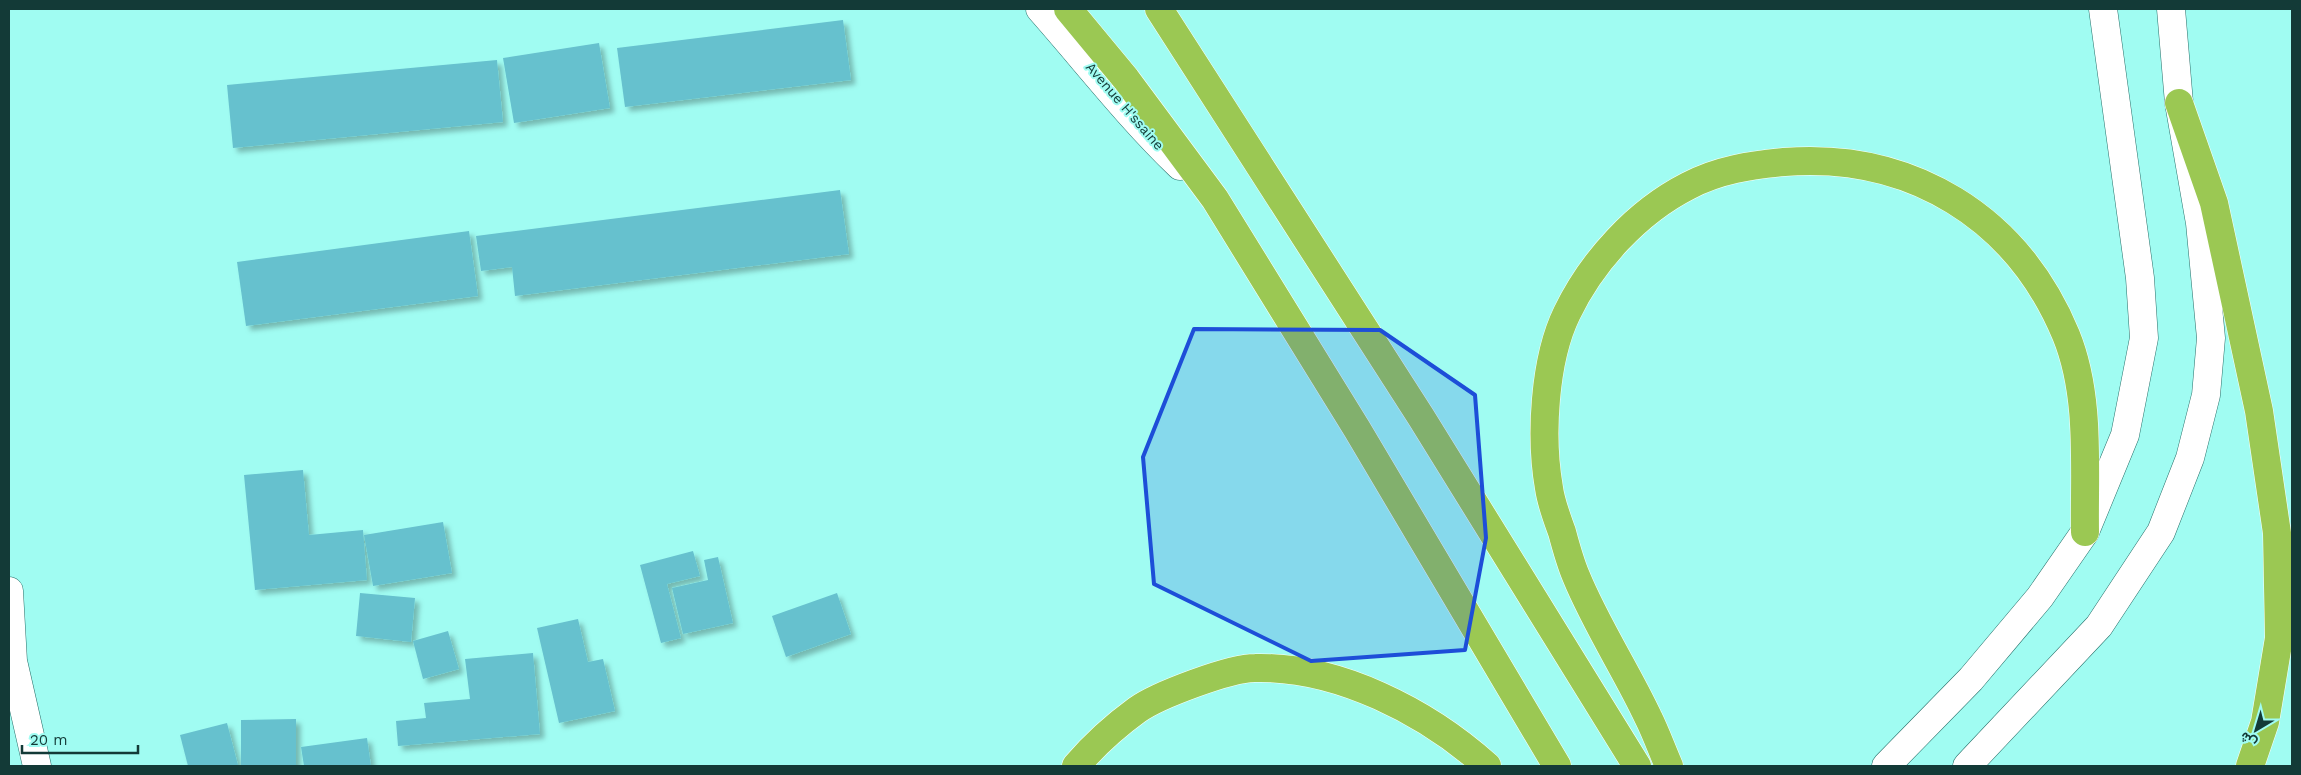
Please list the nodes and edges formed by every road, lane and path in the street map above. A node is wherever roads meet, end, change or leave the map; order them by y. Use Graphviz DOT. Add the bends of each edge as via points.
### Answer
graph roads {
  1 [pos="1040,9"];
  2 [pos="1068,9"];
  3 [pos="1159,9"];
  4 [pos="2103,9"];
  5 [pos="2171,9"];
  6 [pos="2179,103"];
  7 [pos="1215,199"];
  8 [pos="2085,532"];
  9 [pos="9,591"];
  10 [pos="37,766"];
  11 [pos="1076,766"];
  12 [pos="1487,766"];
  13 [pos="1557,766"];
  14 [pos="1637,766"];
  15 [pos="1668,766"];
  16 [pos="1886,766"];
  17 [pos="1967,766"];
  18 [pos="2250,766"];
  1 -- 7 [label="street, Avenue H'ssaine" via="1132,118"];
  2 -- 7 [label="highway" via="1126,79"];
  3 -- 14 [label="highway" via="1421,417"];
  4 -- 8 [label="street" via="2140,278 2144,338 2125,435"];
  5 -- 6 [label="street"];
  6 -- 17 [label="street" via="2200,223 2211,338 2206,395 2190,458 2161,532 2099,626"];
  6 -- 18 [label="highway" via="2214,203 2259,411 2277,533 2279,638 2265,722"];
  7 -- 13 [label="highway" via="1367,446"];
  8 -- 15 [label="highway" via="2084,435 2080,390 2068,338 2048,298 2020,255 1975,214 1925,184 1867,165 1810,160 1745,166 1689,186 1639,219 1598,263 1566,314 1550,366 1544,428 1549,490 1575,576 1648,716"];
  8 -- 16 [label="street" via="2040,597 1971,679"];
  9 -- 10 [label="street" via="13,661"];
  11 -- 12 [label="highway" via="1093,746 1139,709 1209,678 1254,668 1317,673 1380,695 1465,746"];
}
